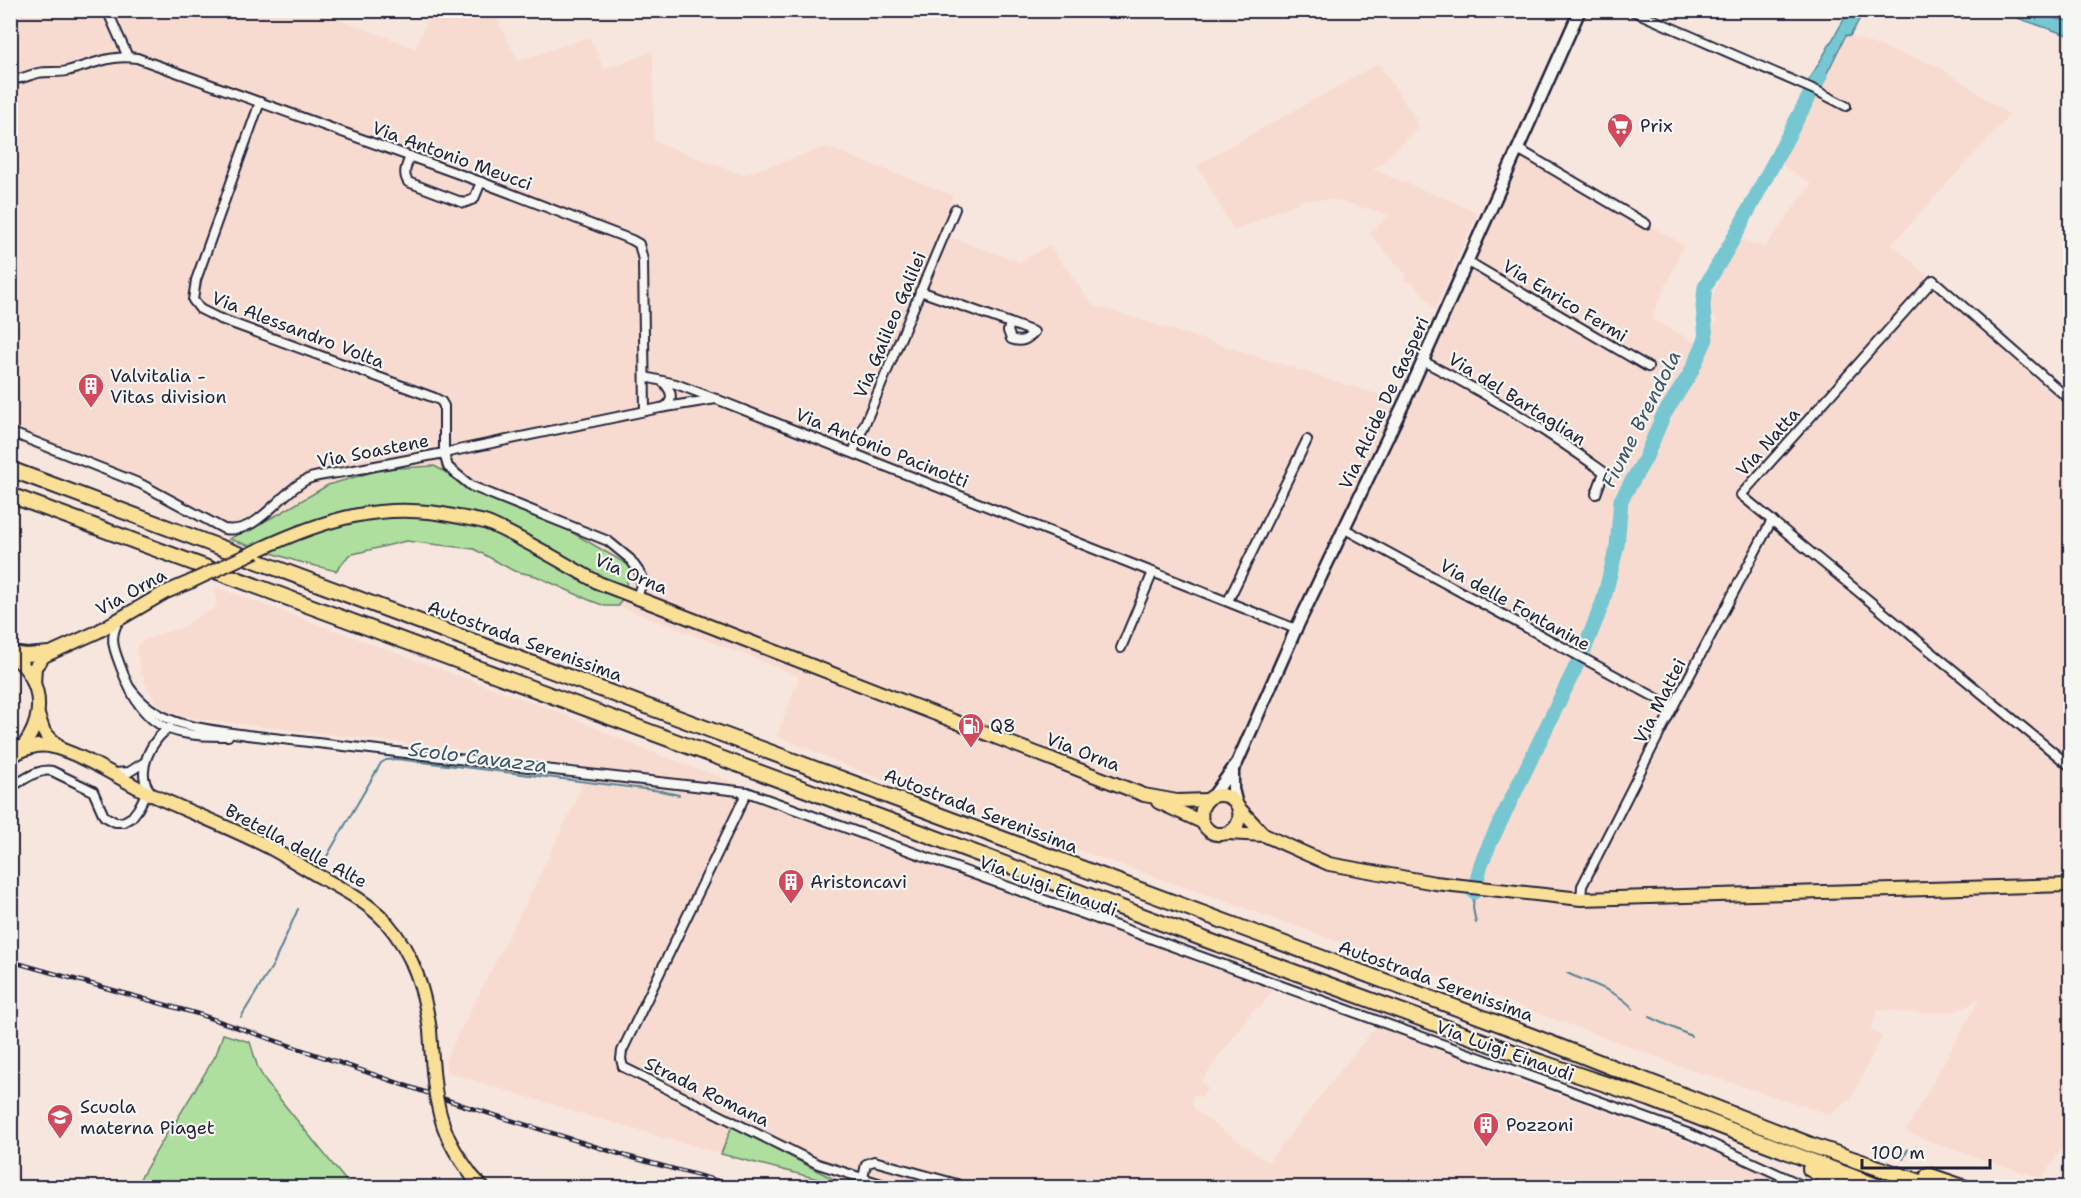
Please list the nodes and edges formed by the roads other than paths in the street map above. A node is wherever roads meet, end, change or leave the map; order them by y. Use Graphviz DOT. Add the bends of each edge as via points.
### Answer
graph roads {
  1 [pos="107,10"];
  2 [pos="1631,10"];
  3 [pos="1578,12"];
  4 [pos="128,57"];
  5 [pos="10,78"];
  6 [pos="260,102"];
  7 [pos="1846,106"];
  8 [pos="1518,149"];
  9 [pos="410,156"];
  10 [pos="481,182"];
  11 [pos="955,209"];
  12 [pos="1646,224"];
  13 [pos="1467,261"];
  14 [pos="920,291"];
  15 [pos="1010,323"];
  16 [pos="1423,361"];
  17 [pos="1648,367"];
  18 [pos="645,377"];
  19 [pos="661,381"];
  20 [pos="716,399"];
  21 [pos="2070,400"];
  22 [pos="660,408"];
  23 [pos="645,411"];
  24 [pos="10,432"];
  25 [pos="1307,440"];
  26 [pos="852,452"];
  27 [pos="444,453"];
  28 [pos="10,469"];
  29 [pos="1596,494"];
  30 [pos="10,495"];
  31 [pos="1772,520"];
  32 [pos="1343,528"];
  33 [pos="1153,572"];
  34 [pos="637,598"];
  35 [pos="1228,601"];
  36 [pos="121,618"];
  37 [pos="1296,629"];
  38 [pos="85,637"];
  39 [pos="113,646"];
  40 [pos="1121,648"];
  41 [pos="50,652"];
  42 [pos="10,653"];
  43 [pos="34,684"];
  44 [pos="130,688"];
  45 [pos="1673,707"];
  46 [pos="38,715"];
  47 [pos="148,717"];
  48 [pos="168,729"];
  49 [pos="227,732"];
  50 [pos="185,734"];
  51 [pos="247,735"];
  52 [pos="153,746"];
  53 [pos="68,752"];
  54 [pos="15,755"];
  55 [pos="146,761"];
  56 [pos="2070,766"];
  57 [pos="102,770"];
  58 [pos="1233,770"];
  59 [pos="10,787"];
  60 [pos="147,792"];
  61 [pos="747,792"];
  62 [pos="1143,795"];
  63 [pos="159,798"];
  64 [pos="1210,798"];
  65 [pos="1238,807"];
  66 [pos="1202,822"];
  67 [pos="1227,833"];
  68 [pos="1264,835"];
  69 [pos="2070,885"];
  70 [pos="1581,899"];
  71 [pos="1788,1135"];
  72 [pos="1772,1147"];
  73 [pos="863,1178"];
  74 [pos="957,1184"];
  75 [pos="483,1188"];
  76 [pos="894,1188"];
  77 [pos="1809,1188"];
  78 [pos="1844,1188"];
  79 [pos="1882,1188"];
  80 [pos="1938,1188"];
  81 [pos="1966,1188"];
  1 -- 4 [label="street"];
  2 -- 7 [label="street"];
  3 -- 8 [label="main road, Via Alcide De Gasperi"];
  4 -- 5 [label="street"];
  4 -- 6 [label="street, Via Antonio Meucci"];
  6 -- 9 [label="street, Via Antonio Meucci"];
  6 -- 27 [label="street, Via Alessandro Volta" via="196,280 193,300 200,309 218,318 441,401"];
  8 -- 12 [label="street"];
  8 -- 13 [label="main road, Via Alcide De Gasperi"];
  9 -- 10 [label="street, Via Antonio Meucci"];
  9 -- 10 [label="street" via="404,175 408,182 464,203 474,199"];
  10 -- 18 [label="street, Via Antonio Meucci" via="639,244 643,260"];
  11 -- 14 [label="street, Via Galileo Galilei"];
  13 -- 16 [label="main road, Via Alcide De Gasperi"];
  13 -- 17 [label="street, Via Enrico Fermi"];
  14 -- 15 [label="street"];
  14 -- 26 [label="street, Via Galileo Galilei"];
  16 -- 29 [label="street, Via del Bartaglian" via="1475,388 1604,472"];
  16 -- 32 [label="main road, Via Alcide De Gasperi"];
  18 -- 19 [label="street"];
  18 -- 23 [label="street, Via Antonio Meucci"];
  19 -- 20 [label="street, Via Antonio Pacinotti"];
  19 -- 22 [label="street" via="671,396 668,404"];
  20 -- 22 [label="street"];
  20 -- 26 [label="street, Via Antonio Pacinotti"];
  21 -- 31 [label="street, Via Natta" via="1933,280 1741,495"];
  22 -- 23 [label="street"];
  23 -- 27 [label="street"];
  24 -- 27 [label="street, Via Soastene" via="141,484 233,530 260,518 309,479"];
  25 -- 35 [label="street"];
  26 -- 33 [label="street, Via Antonio Pacinotti"];
  27 -- 34 [label="street, Via Soastene" via="448,467 471,486 608,541 630,558 642,576"];
  28 -- 71 [label="highway, Autostrada Serenissima"];
  30 -- 72 [label="highway"];
  31 -- 45 [label="street, Via Mattei"];
  31 -- 56 [label="street, Via Natta"];
  32 -- 37 [label="main road, Via Alcide De Gasperi"];
  32 -- 45 [label="street, Via delle Fontanine"];
  33 -- 35 [label="street, Via Antonio Pacinotti"];
  33 -- 40 [label="street"];
  34 -- 36 [label="main road, Via Orna, bridge" via="599,583 488,523 437,512 399,510 358,513 307,528 164,593"];
  34 -- 62 [label="main road, Via Orna"];
  35 -- 37 [label="street, Via Antonio Pacinotti"];
  36 -- 38 [label="main road, Via Orna"];
  36 -- 39 [label="street" via="113,634"];
  37 -- 58 [label="main road, Via Alcide De Gasperi"];
  38 -- 39 [label="street" via="103,637"];
  38 -- 41 [label="main road, Via Orna"];
  39 -- 44 [label="street, Via Luigi Einaudi"];
  41 -- 42 [label="main road, Via Orna"];
  41 -- 43 [label="main road" via="36,664"];
  42 -- 43 [label="main road" via="24,666"];
  43 -- 46 [label="main road"];
  44 -- 47 [label="street, Via Luigi Einaudi"];
  44 -- 49 [label="street, Via Luigi Einaudi" via="162,717"];
  45 -- 70 [label="street, Via Mattei" via="1582,886"];
  46 -- 53 [label="main road" via="48,737"];
  46 -- 54 [label="main road" via="32,735"];
  47 -- 48 [label="street, Via Luigi Einaudi"];
  47 -- 52 [label="street, Via Luigi Einaudi" via="155,731"];
  48 -- 49 [label="street, Via Luigi Einaudi"];
  48 -- 50 [label="street, Via Luigi Einaudi"];
  48 -- 52 [label="street"];
  49 -- 51 [label="street, Via Luigi Einaudi"];
  50 -- 51 [label="street, Via Luigi Einaudi"];
  50 -- 52 [label="street, Via Luigi Einaudi" via="164,738"];
  51 -- 61 [label="street, Via Luigi Einaudi"];
  52 -- 55 [label="street"];
  53 -- 54 [label="main road, Bretella delle Alte" via="41,745"];
  53 -- 57 [label="main road, Bretella delle Alte"];
  55 -- 57 [label="street" via="126,773"];
  55 -- 63 [label="street" via="145,784"];
  57 -- 60 [label="main road, Bretella delle Alte"];
  58 -- 64 [label="main road, Via Alcide De Gasperi"];
  58 -- 65 [label="main road"];
  59 -- 60 [label="street" via="38,771 52,771 93,791 104,816 115,822 132,817"];
  60 -- 63 [label="main road, Bretella delle Alte"];
  61 -- 73 [label="street, Strada Romana" via="622,1051 623,1067 818,1164"];
  61 -- 77 [label="street, Via Luigi Einaudi" via="1690,1134"];
  62 -- 64 [label="main road, Via Orna" via="1177,801"];
  62 -- 66 [label="main road"];
  63 -- 75 [label="main road, Bretella delle Alte, bridge" via="271,849 354,896 387,923 419,978 426,999 441,1120 453,1148"];
  64 -- 65 [label="main road" via="1227,796"];
  64 -- 66 [label="main road" via="1202,807"];
  65 -- 67 [label="main road" via="1238,823"];
  65 -- 68 [label="main road"];
  66 -- 67 [label="main road" via="1212,833"];
  67 -- 68 [label="main road"];
  68 -- 70 [label="main road" via="1329,864 1459,886"];
  69 -- 70 [label="main road"];
  71 -- 80 [label="highway, Autostrada Serenissima"];
  71 -- 81 [label="highway" via="1842,1145"];
  72 -- 78 [label="highway"];
  72 -- 79 [label="highway"];
  73 -- 74 [label="street" via="866,1164 874,1161"];
  73 -- 76 [label="street, Strada Romana"];
}
